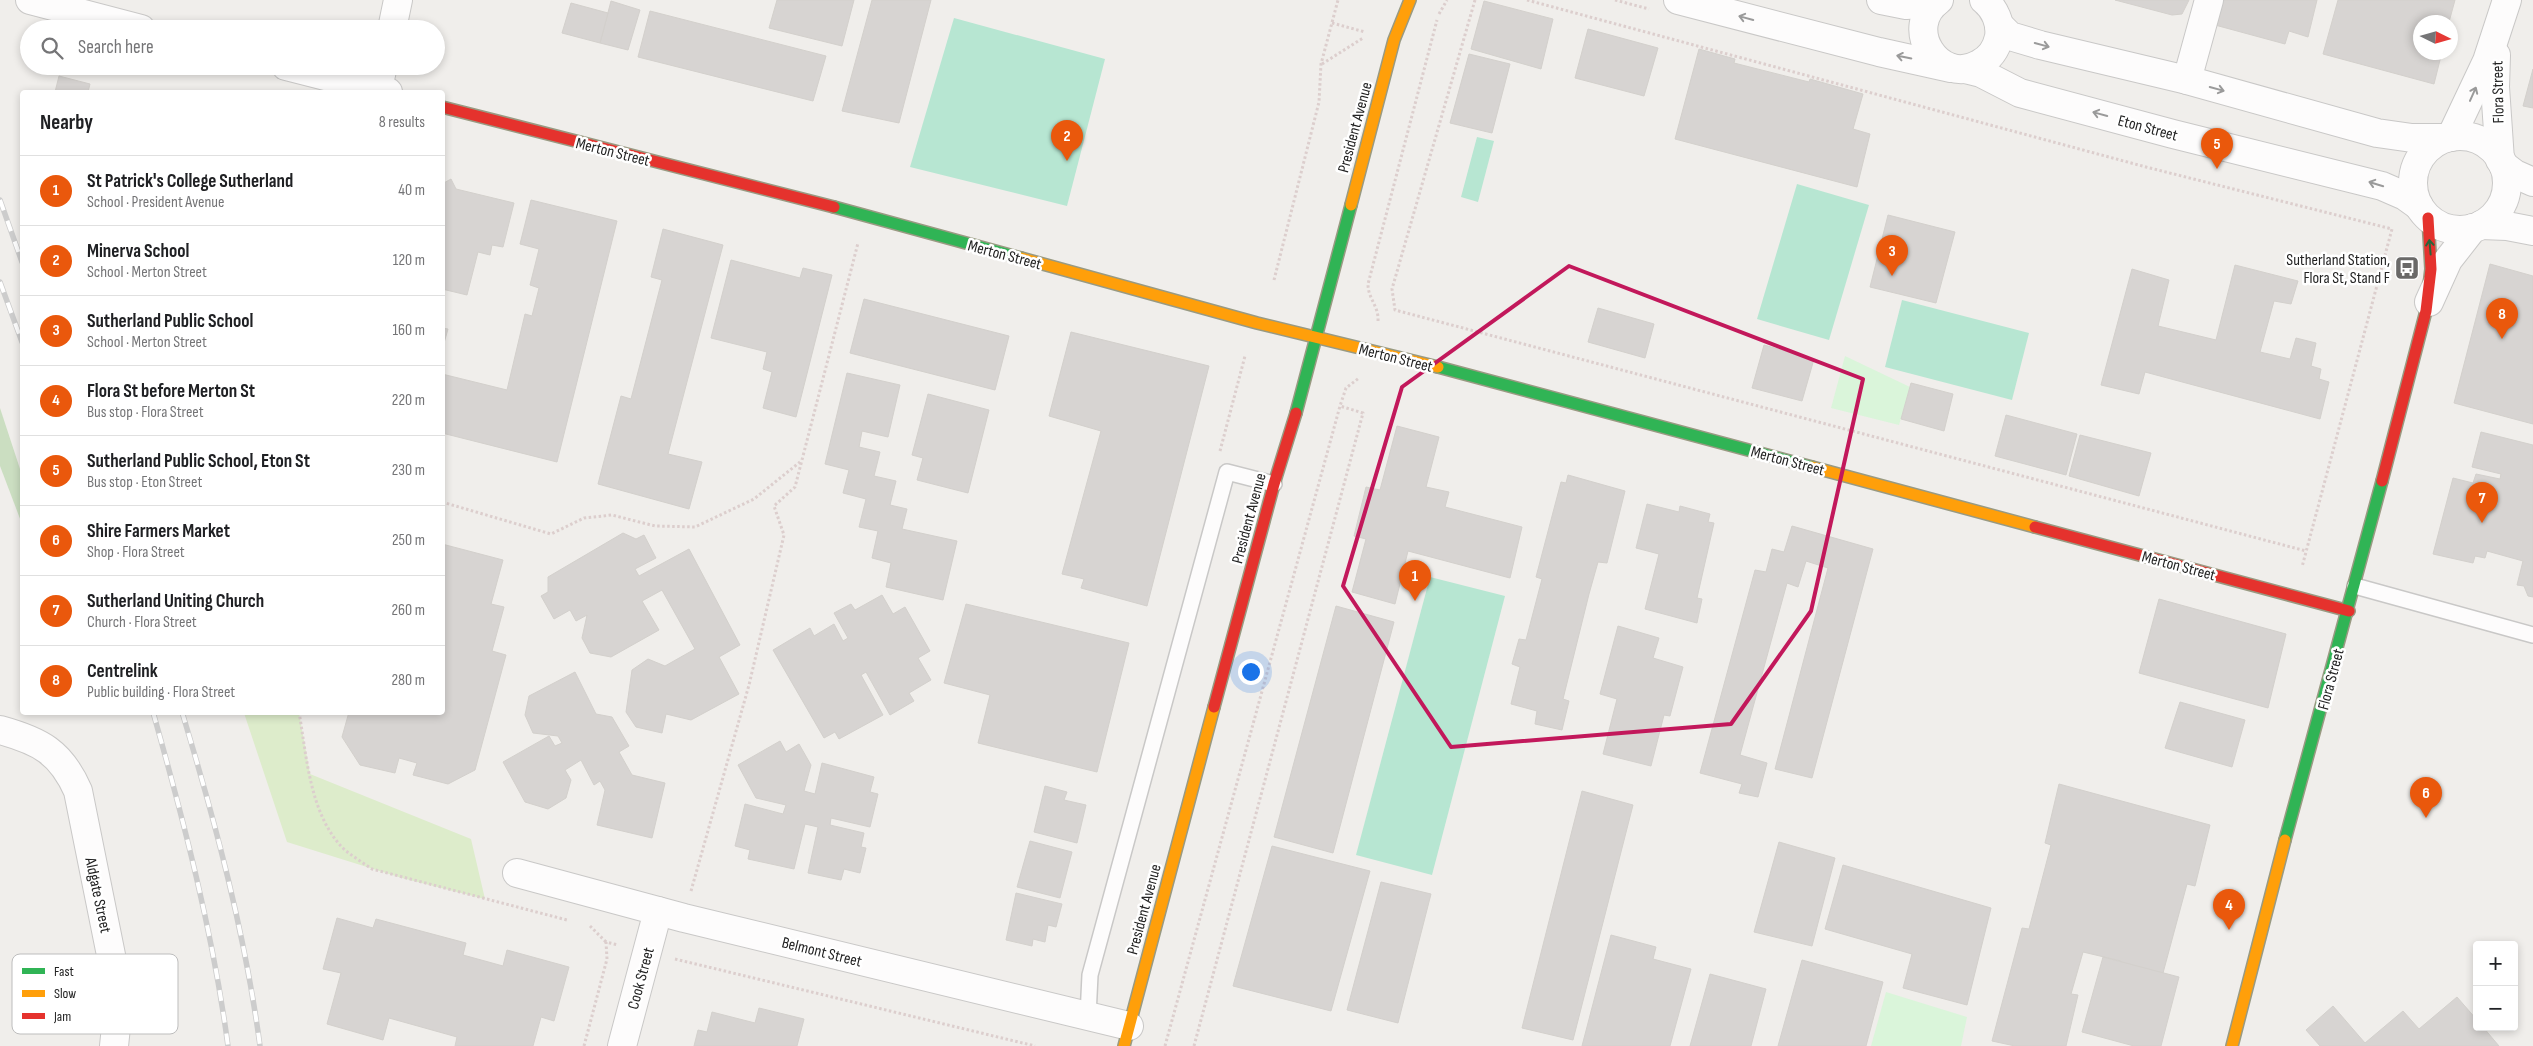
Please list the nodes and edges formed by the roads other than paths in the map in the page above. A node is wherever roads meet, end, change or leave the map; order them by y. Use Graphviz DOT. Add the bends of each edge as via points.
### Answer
graph roads {
  1 [pos="30,0"];
  2 [pos="398,0"];
  3 [pos="1410,0"];
  4 [pos="1678,0"];
  5 [pos="1881,0"];
  6 [pos="1985,0"];
  7 [pos="2209,0"];
  8 [pos="1937,1"];
  9 [pos="2504,12"];
  10 [pos="107,20"];
  11 [pos="394,20"];
  12 [pos="1999,25"];
  13 [pos="1958,69"];
  14 [pos="331,75"];
  15 [pos="2187,80"];
  16 [pos="381,85"];
  17 [pos="445,108"];
  18 [pos="2448,138"];
  19 [pos="2501,163"];
  20 [pos="2533,182"];
  21 [pos="2424,212"];
  22 [pos="2477,227"];
  23 [pos="2533,230"];
  24 [pos="2426,310"];
  25 [pos="1317,338"];
  26 [pos="1274,484"];
  27 [pos="2355,586"];
  28 [pos="2349,611"];
  29 [pos="2533,635"];
  30 [pos="0,730"];
  31 [pos="517,874"];
  32 [pos="671,914"];
  33 [pos="111,954"];
  34 [pos="1088,1016"];
  35 [pos="1126,1036"];
  36 [pos="622,1046"];
  37 [pos="2232,1046"];
  1 -- 10 [label="street"];
  2 -- 11 [label="street"];
  3 -- 25 [label="street, President Avenue" via="1394,40"];
  13 -- 4 [label="street, Eton Street, one-way"];
  5 -- 8 [label="street" via="1906,5"];
  6 -- 12 [label="street"];
  7 -- 15 [label="street"];
  8 -- 13 [label="street" via="1924,20 1924,40 1934,58"];
  18 -- 9 [label="street, Flora Street, one-way" via="2473,94"];
  9 -- 19 [label="street, Flora Street" via="2495,87"];
  12 -- 13 [label="street" via="1994,51 1982,63"];
  12 -- 15 [label="street, one-way" via="2017,38"];
  21 -- 13 [label="street, Eton Street, one-way" via="2405,196 2382,186 2036,97 2007,88 1981,73"];
  14 -- 16 [label="street"];
  15 -- 18 [label="street, one-way" via="2377,133 2404,138"];
  17 -- 25 [label="street, Merton Street" via="865,215"];
  18 -- 19 [label="street" via="2467,137 2483,142"];
  18 -- 21 [label="street" via="2428,149 2416,166 2413,186"];
  19 -- 20 [label="street"];
  19 -- 22 [label="street" via="2506,182 2503,199 2495,214"];
  21 -- 22 [label="street" via="2449,229"];
  24 -- 21 [label="street, Flora Street, one-way" via="2431,269"];
  22 -- 23 [label="street" via="2507,226"];
  22 -- 24 [label="street, Flora Street" via="2448,260"];
  24 -- 27 [label="street, Flora Street"];
  25 -- 26 [label="street, President Avenue"];
  25 -- 28 [label="street, Merton Street" via="1409,359"];
  26 -- 34 [label="lane" via="1227,472 1090,975"];
  26 -- 35 [label="street, President Avenue"];
  27 -- 28 [label="street, Flora Street"];
  27 -- 29 [label="lane"];
  28 -- 37 [label="street, Flora Street"];
  30 -- 33 [label="street, Aldgate Street" via="37,742 66,767 80,801"];
  31 -- 32 [label="street, Belmont Street"];
  32 -- 34 [label="street, Belmont Street"];
  32 -- 36 [label="street, Cook Street" via="647,952"];
  34 -- 35 [label="street, Belmont Street"];
}
